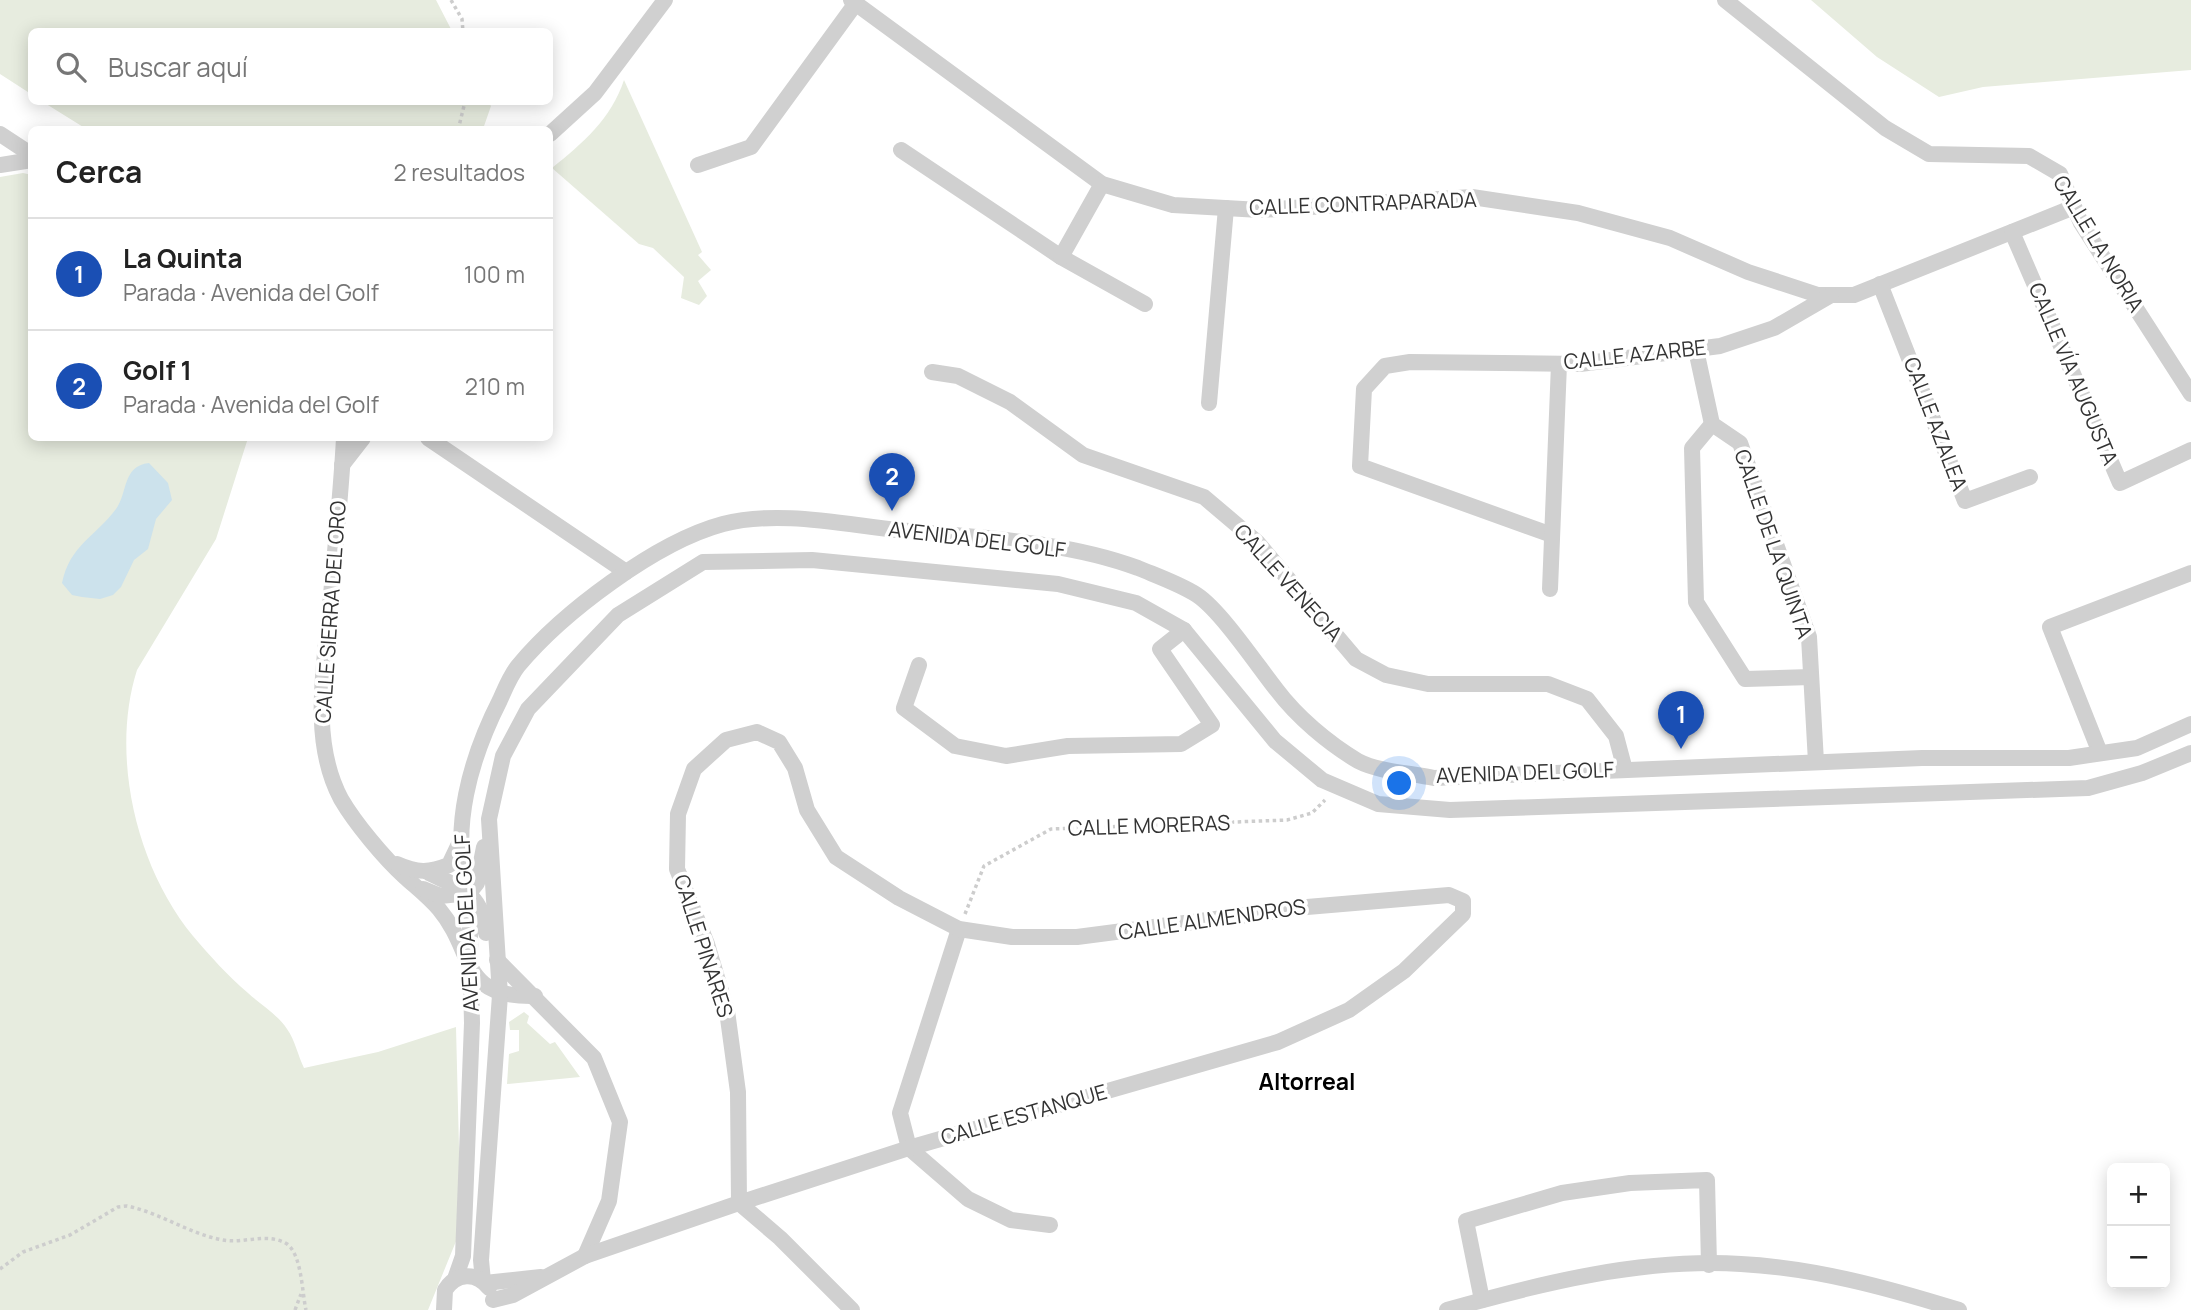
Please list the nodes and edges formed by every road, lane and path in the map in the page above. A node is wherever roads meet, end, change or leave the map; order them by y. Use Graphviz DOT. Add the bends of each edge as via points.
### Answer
graph roads {
  1 [pos="451,0"];
  2 [pos="665,0"];
  3 [pos="1726,0"];
  4 [pos="853,2"];
  5 [pos="463,28"];
  6 [pos="464,105"];
  7 [pos="459,126"];
  8 [pos="553,131"];
  9 [pos="0,135"];
  10 [pos="901,150"];
  11 [pos="28,152"];
  12 [pos="28,161"];
  13 [pos="0,165"];
  14 [pos="698,166"];
  15 [pos="1102,184"];
  16 [pos="2074,207"];
  17 [pos="1226,208"];
  18 [pos="2011,232"];
  19 [pos="1061,257"];
  20 [pos="1880,284"];
  21 [pos="1831,295"];
  22 [pos="1145,304"];
  23 [pos="1696,349"];
  24 [pos="1559,364"];
  25 [pos="932,372"];
  26 [pos="2191,394"];
  27 [pos="1209,403"];
  28 [pos="1712,424"];
  29 [pos="344,441"];
  30 [pos="361,441"];
  31 [pos="432,441"];
  32 [pos="2191,450"];
  33 [pos="342,466"];
  34 [pos="2030,477"];
  35 [pos="1552,536"];
  36 [pos="626,572"];
  37 [pos="2191,573"];
  38 [pos="1550,589"];
  39 [pos="1184,629"];
  40 [pos="919,665"];
  41 [pos="1811,677"];
  42 [pos="2191,724"];
  43 [pos="2100,753"];
  44 [pos="2191,753"];
  45 [pos="1816,762"];
  46 [pos="1625,770"];
  47 [pos="1338,788"];
  48 [pos="489,819"];
  49 [pos="461,835"];
  50 [pos="393,862"];
  51 [pos="429,873"];
  52 [pos="418,887"];
  53 [pos="469,893"];
  54 [pos="1463,901"];
  55 [pos="959,929"];
  56 [pos="499,964"];
  57 [pos="470,968"];
  58 [pos="500,995"];
  59 [pos="535,996"];
  60 [pos="909,1148"];
  61 [pos="739,1203"];
  62 [pos="1050,1225"];
  63 [pos="585,1256"];
  64 [pos="1709,1265"];
  65 [pos="0,1269"];
  66 [pos="547,1276"];
  67 [pos="455,1279"];
  68 [pos="484,1282"];
  69 [pos="302,1292"];
  70 [pos="1482,1300"];
  71 [pos="491,1305"];
  72 [pos="295,1310"];
  73 [pos="306,1310"];
  74 [pos="444,1310"];
  75 [pos="852,1310"];
  76 [pos="1447,1310"];
  77 [pos="1959,1310"];
  1 -- 5 [label="path"];
  2 -- 8 [label="street" via="595,93"];
  3 -- 16 [label="street, CALLE LA NORIA" via="1885,128 1928,154 2029,156 2060,174"];
  4 -- 14 [label="street" via="751,147"];
  4 -- 15 [label="street, CALLE CONTRAPARADA"];
  6 -- 7 [label="path"];
  9 -- 11 [label="street"];
  10 -- 19 [label="street"];
  12 -- 13 [label="street"];
  15 -- 17 [label="street, CALLE CONTRAPARADA" via="1172,205"];
  15 -- 19 [label="street"];
  16 -- 18 [label="street, CALLE CONTRAPARADA"];
  16 -- 26 [label="street, CALLE LA NORIA"];
  17 -- 21 [label="street, CALLE CONTRAPARADA" via="1260,210 1472,197 1578,213 1670,239 1818,295"];
  17 -- 27 [label="street"];
  18 -- 20 [label="street, CALLE CONTRAPARADA"];
  18 -- 32 [label="street, CALLE VÍA AUGUSTA" via="2120,482"];
  19 -- 22 [label="street"];
  20 -- 21 [label="street, CALLE CONTRAPARADA" via="1854,295"];
  20 -- 34 [label="street, CALLE AZALEA" via="1965,501"];
  21 -- 23 [label="street, CALLE AZARBE" via="1774,328"];
  23 -- 24 [label="street, CALLE AZARBE"];
  23 -- 28 [label="street"];
  24 -- 35 [label="street"];
  24 -- 35 [label="street, CALLE AZARBE" via="1410,362 1385,366 1364,389 1360,466"];
  25 -- 46 [label="street, CALLE VENECIA" via="958,376 1010,402 1083,454 1204,498 1257,542 1356,659 1386,675 1429,684 1549,684 1587,699 1616,736"];
  28 -- 41 [label="street, CALLE DE LA QUINTA" via="1740,443 1809,637"];
  28 -- 41 [label="street" via="1692,447 1696,601 1745,679"];
  29 -- 33 [label="street, CALLE SIERRA DEL ORO"];
  30 -- 33 [label="street"];
  31 -- 36 [label="street"];
  33 -- 50 [label="street, CALLE SIERRA DEL ORO" via="324,669 323,737 329,770 341,798"];
  35 -- 38 [label="street"];
  36 -- 46 [label="street, AVENIDA DEL GOLF" via="670,545 724,524 789,519 1057,547 1137,568 1199,596 1279,693 1320,735 1362,763 1434,778"];
  36 -- 49 [label="street, AVENIDA DEL GOLF" via="516,668 483,733"];
  37 -- 43 [label="street" via="2050,627"];
  39 -- 40 [label="street" via="1160,649 1212,725 1181,744 1068,746 1006,756 955,746 904,708"];
  39 -- 47 [label="street, AVENIDA DEL GOLF" via="1275,741"];
  39 -- 48 [label="street, AVENIDA DEL GOLF" via="1136,603 1058,584 812,559 703,562 618,615 528,709 503,756"];
  41 -- 45 [label="street, CALLE DE LA QUINTA"];
  42 -- 43 [label="street, AVENIDA DEL GOLF" via="2137,748"];
  43 -- 45 [label="street, AVENIDA DEL GOLF" via="2069,758"];
  44 -- 47 [label="street, AVENIDA DEL GOLF" via="2142,774 2088,788 1450,810 1378,804"];
  45 -- 46 [label="street, AVENIDA DEL GOLF"];
  47 -- 55 [label="path, CALLE MORERAS" via="1312,813 1287,820 1051,830 984,866"];
  48 -- 53 [label="street" via="477,883"];
  48 -- 56 [label="street, AVENIDA DEL GOLF"];
  49 -- 51 [label="street" via="449,865"];
  49 -- 53 [label="street, AVENIDA DEL GOLF"];
  50 -- 51 [label="street"];
  50 -- 52 [label="street, CALLE SIERRA DEL ORO"];
  51 -- 53 [label="street"];
  52 -- 53 [label="street" via="440,896"];
  52 -- 57 [label="street, CALLE SIERRA DEL ORO" via="449,923"];
  53 -- 56 [label="street" via="484,914 487,945"];
  53 -- 57 [label="street, AVENIDA DEL GOLF"];
  54 -- 55 [label="street, CALLE ALMENDROS" via="1449,895 1307,907 1077,937 1012,937"];
  54 -- 60 [label="street, CALLE ESTANQUE" via="1463,914 1404,971 1349,1010 1278,1042"];
  55 -- 60 [label="street" via="900,1113"];
  55 -- 61 [label="street, CALLE PINARES" via="899,898 836,856 807,810 795,768 779,742 757,732 726,740 694,769 678,814 677,869 727,1011 738,1092"];
  56 -- 58 [label="street, AVENIDA DEL GOLF"];
  56 -- 59 [label="street"];
  57 -- 58 [label="street"];
  57 -- 67 [label="street, AVENIDA DEL GOLF" via="468,1163 463,1256"];
  58 -- 59 [label="street"];
  58 -- 68 [label="street, AVENIDA DEL GOLF" via="481,1260"];
  59 -- 63 [label="street" via="594,1058 621,1122 609,1201"];
  60 -- 61 [label="street, CALLE ESTANQUE"];
  60 -- 62 [label="street" via="968,1199 1011,1220"];
  61 -- 63 [label="street, CALLE ESTANQUE"];
  61 -- 75 [label="street"];
  63 -- 66 [label="street, CALLE ESTANQUE"];
  64 -- 70 [label="street" via="1616,1269"];
  64 -- 70 [label="street" via="1707,1180 1630,1183 1562,1193 1465,1221"];
  64 -- 77 [label="street" via="1740,1264 1867,1282"];
  65 -- 69 [label="path" via="23,1252 127,1206 224,1241 267,1239 287,1244 295,1254"];
  66 -- 68 [label="street, CALLE ESTANQUE"];
  66 -- 71 [label="street, CALLE ESTANQUE"];
  67 -- 68 [label="street, CALLE ESTANQUE" via="471,1276"];
  67 -- 74 [label="street, AVENIDA DEL GOLF" via="445,1290"];
  68 -- 71 [label="street"];
  69 -- 72 [label="path"];
  69 -- 73 [label="path"];
  70 -- 76 [label="street"];
}
